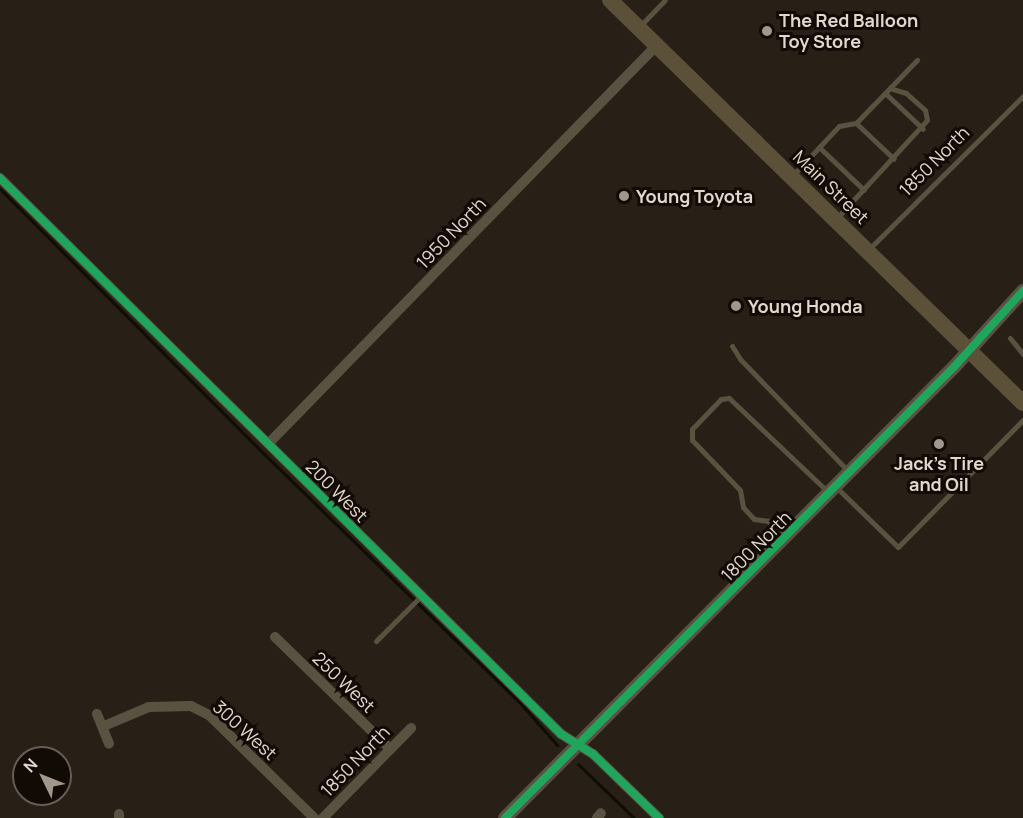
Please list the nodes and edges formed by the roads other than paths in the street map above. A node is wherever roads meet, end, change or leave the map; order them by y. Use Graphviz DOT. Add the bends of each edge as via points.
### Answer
graph roads {
  1 [pos="610,0"];
  2 [pos="665,0"];
  3 [pos="638,28"];
  4 [pos="656,46"];
  5 [pos="917,60"];
  6 [pos="887,91"];
  7 [pos="1023,96"];
  8 [pos="856,123"];
  9 [pos="923,129"];
  10 [pos="819,147"];
  11 [pos="894,159"];
  12 [pos="792,176"];
  13 [pos="0,178"];
  14 [pos="864,190"];
  15 [pos="836,219"];
  16 [pos="868,250"];
  17 [pos="1023,291"];
  18 [pos="1010,338"];
  19 [pos="732,346"];
  20 [pos="969,350"];
  21 [pos="1023,354"];
  22 [pos="1023,403"];
  23 [pos="1023,420"];
  24 [pos="269,443"];
  25 [pos="850,472"];
  26 [pos="832,490"];
  27 [pos="785,537"];
  28 [pos="417,600"];
  29 [pos="275,638"];
  30 [pos="376,641"];
  31 [pos="97,714"];
  32 [pos="104,726"];
  33 [pos="411,728"];
  34 [pos="578,743"];
  35 [pos="109,744"];
  36 [pos="390,749"];
  37 [pos="511,816"];
  38 [pos="314,818"];
  39 [pos="323,818"];
  40 [pos="659,818"];
  1 -- 3 [label="main road, Main Street"];
  2 -- 3 [label="lane"];
  3 -- 4 [label="main road, Main Street"];
  4 -- 12 [label="main road, Main Street"];
  4 -- 24 [label="street, 1950 North"];
  5 -- 6 [label="lane"];
  6 -- 8 [label="lane"];
  6 -- 9 [label="lane"];
  6 -- 9 [label="lane" via="906,93 925,110 927,120"];
  7 -- 16 [label="lane, 1850 North"];
  8 -- 10 [label="lane" via="839,126"];
  8 -- 11 [label="lane"];
  9 -- 11 [label="lane"];
  10 -- 12 [label="lane"];
  10 -- 14 [label="lane"];
  11 -- 14 [label="lane"];
  12 -- 15 [label="main road, Main Street"];
  13 -- 24 [label="street, 200 West"];
  14 -- 15 [label="lane"];
  15 -- 16 [label="main road, Main Street"];
  16 -- 20 [label="main road, Main Street"];
  17 -- 20 [label="street, 1800 North"];
  18 -- 21 [label="lane"];
  19 -- 25 [label="lane" via="740,359"];
  20 -- 22 [label="main road, Main Street"];
  20 -- 25 [label="street, 1800 North"];
  23 -- 26 [label="lane" via="898,547"];
  24 -- 28 [label="street, 200 West"];
  25 -- 26 [label="street, 1800 North"];
  26 -- 27 [label="street, 1800 North"];
  26 -- 27 [label="lane" via="729,398 721,399 692,429 692,440 740,490 743,507 754,519 768,521"];
  27 -- 34 [label="street, 1800 North"];
  28 -- 30 [label="lane"];
  28 -- 34 [label="street, 200 West" via="561,734"];
  29 -- 36 [label="street, 250 West"];
  31 -- 32 [label="street"];
  32 -- 35 [label="street"];
  32 -- 38 [label="street, 300 West" via="149,707 191,706 209,715"];
  33 -- 36 [label="street, 1850 North"];
  34 -- 37 [label="street, 1800 North"];
  34 -- 40 [label="street, 200 West"];
  36 -- 39 [label="street, 1850 North"];
}
